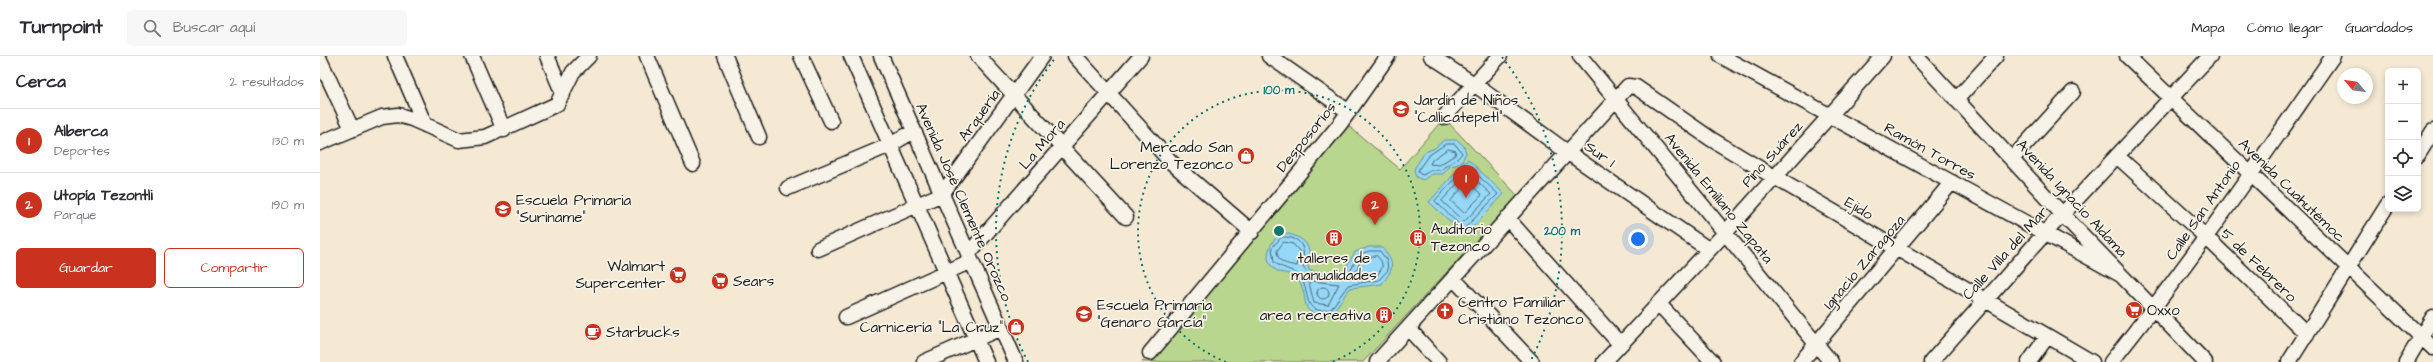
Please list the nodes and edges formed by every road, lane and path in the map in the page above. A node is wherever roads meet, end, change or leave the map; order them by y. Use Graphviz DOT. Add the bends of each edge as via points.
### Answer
graph roads {
  1 [pos="395,56"];
  2 [pos="472,56"];
  3 [pos="547,56"];
  4 [pos="589,56"];
  5 [pos="647,56"];
  6 [pos="725,56"];
  7 [pos="801,56"];
  8 [pos="851,56"];
  9 [pos="881,56"];
  10 [pos="978,56"];
  11 [pos="1042,56"];
  12 [pos="1075,56"];
  13 [pos="1141,56"];
  14 [pos="1269,56"];
  15 [pos="1388,56"];
  16 [pos="1431,56"];
  17 [pos="1500,56"];
  18 [pos="1580,56"];
  19 [pos="1721,56"];
  20 [pos="1883,56"];
  21 [pos="1916,56"];
  22 [pos="1996,56"];
  23 [pos="2127,56"];
  24 [pos="2210,56"];
  25 [pos="2334,56"];
  26 [pos="320,60"];
  27 [pos="1474,84"];
  28 [pos="2073,92"];
  29 [pos="563,94"];
  30 [pos="1109,94"];
  31 [pos="1014,96"];
  32 [pos="1615,98"];
  33 [pos="2171,98"];
  34 [pos="1956,100"];
  35 [pos="1349,112"];
  36 [pos="1830,116"];
  37 [pos="1444,117"];
  38 [pos="831,121"];
  39 [pos="425,125"];
  40 [pos="352,129"];
  41 [pos="504,130"];
  42 [pos="914,131"];
  43 [pos="2433,131"];
  44 [pos="759,137"];
  45 [pos="320,143"];
  46 [pos="890,145"];
  47 [pos="1061,147"];
  48 [pos="2421,150"];
  49 [pos="1567,152"];
  50 [pos="2117,156"];
  51 [pos="2012,159"];
  52 [pos="693,164"];
  53 [pos="2251,173"];
  54 [pos="1774,177"];
  55 [pos="1952,182"];
  56 [pos="788,188"];
  57 [pos="942,194"];
  58 [pos="917,206"];
  59 [pos="2385,209"];
  60 [pos="2063,215"];
  61 [pos="1126,217"];
  62 [pos="1507,218"];
  63 [pos="1725,233"];
  64 [pos="2045,233"];
  65 [pos="1250,234"];
  66 [pos="2206,237"];
  67 [pos="818,249"];
  68 [pos="1708,249"];
  69 [pos="1896,250"];
  70 [pos="970,257"];
  71 [pos="2349,269"];
  72 [pos="946,272"];
  73 [pos="2121,275"];
  74 [pos="1453,278"];
  75 [pos="1984,301"];
  76 [pos="1658,303"];
  77 [pos="2154,309"];
  78 [pos="846,317"];
  79 [pos="2433,317"];
  80 [pos="1001,328"];
  81 [pos="1408,328"];
  82 [pos="2307,334"];
  83 [pos="2047,337"];
  84 [pos="2421,337"];
  85 [pos="976,340"];
  86 [pos="1620,344"];
  87 [pos="1817,344"];
  88 [pos="2433,348"];
  89 [pos="1150,353"];
  90 [pos="924,362"];
  91 [pos="986,362"];
  92 [pos="1016,362"];
  93 [pos="1377,362"];
  94 [pos="1440,362"];
  95 [pos="1532,362"];
  96 [pos="1604,362"];
  97 [pos="1713,362"];
  98 [pos="1801,362"];
  99 [pos="1831,362"];
  100 [pos="1931,362"];
  101 [pos="2029,362"];
  102 [pos="2092,362"];
  103 [pos="2111,362"];
  104 [pos="2205,362"];
  105 [pos="2289,362"];
  106 [pos="2406,362"];
  1 -- 39 [label="street"];
  2 -- 41 [label="street"];
  3 -- 29 [label="street"];
  4 -- 29 [label="street" via="573,72"];
  5 -- 52 [label="street"];
  6 -- 44 [label="street"];
  7 -- 38 [label="street"];
  8 -- 46 [label="street"];
  9 -- 42 [label="street, Avenida José Clemente Orozco"];
  10 -- 31 [label="street"];
  11 -- 31 [label="street, Arquería"];
  12 -- 30 [label="street"];
  13 -- 30 [label="street, La Mora"];
  14 -- 35 [label="street"];
  15 -- 35 [label="street, Desposorios"];
  16 -- 27 [label="street"];
  17 -- 27 [label="street"];
  18 -- 32 [label="street, Avenida Emiliano Zapata"];
  19 -- 36 [label="street, Ramón Torres"];
  20 -- 36 [label="street, Pino Suárez"];
  21 -- 34 [label="street, Avenida Ignacio Aldama"];
  22 -- 34 [label="street"];
  23 -- 33 [label="street, Avenida Cuahutémoc"];
  24 -- 33 [label="street, Calle Villa del Mar"];
  25 -- 53 [label="street, Calle San Antonio"];
  26 -- 40 [label="street"];
  27 -- 37 [label="street"];
  27 -- 49 [label="street, Sur 1"];
  28 -- 51 [label="street"];
  29 -- 41 [label="street" via="557,104"];
  30 -- 47 [label="street, La Mora"];
  30 -- 65 [label="street" via="1171,162"];
  31 -- 47 [label="street"];
  31 -- 57 [label="street, Arquería"];
  32 -- 49 [label="street, Ejido"];
  32 -- 54 [label="street, Ejido" via="1628,86 1636,87 1711,139"];
  32 -- 63 [label="street, Avenida Emiliano Zapata"];
  33 -- 50 [label="street, Calle Villa del Mar"];
  33 -- 53 [label="street, Avenida Cuahutémoc"];
  34 -- 51 [label="street, Avenida Ignacio Aldama"];
  35 -- 65 [label="street, Desposorios"];
  36 -- 54 [label="street, Pino Suárez"];
  36 -- 55 [label="street, Ramón Torres"];
  39 -- 40 [label="street" via="398,115"];
  39 -- 41 [label="street" via="459,140 472,140"];
  40 -- 45 [label="street"];
  42 -- 46 [label="street"];
  42 -- 57 [label="street, Avenida José Clemente Orozco"];
  43 -- 48 [label="street"];
  46 -- 56 [label="street"];
  46 -- 58 [label="street"];
  47 -- 61 [label="street"];
  47 -- 70 [label="street, La Mora"];
  49 -- 62 [label="street, Ejido"];
  49 -- 68 [label="street, Sur 1"];
  50 -- 60 [label="street, Calle Villa del Mar"];
  50 -- 66 [label="street, 5 de Febrero"];
  51 -- 60 [label="street, Avenida Ignacio Aldama"];
  53 -- 66 [label="street, Calle San Antonio"];
  53 -- 71 [label="street, Avenida Cuahutémoc"];
  54 -- 63 [label="street, Pino Suárez"];
  54 -- 69 [label="street, Ejido"];
  55 -- 64 [label="street, Ramón Torres"];
  55 -- 69 [label="street, Ignacio Zaragoza"];
  57 -- 58 [label="street"];
  57 -- 70 [label="street, Avenida José Clemente Orozco"];
  58 -- 67 [label="street"];
  58 -- 72 [label="street"];
  59 -- 71 [label="street"];
  60 -- 64 [label="street, Calle Villa del Mar"];
  60 -- 73 [label="street, Avenida Ignacio Aldama"];
  62 -- 74 [label="street, Ejido"];
  62 -- 86 [label="street"];
  63 -- 68 [label="street, Pino Suárez"];
  63 -- 87 [label="street, Avenida Emiliano Zapata"];
  64 -- 73 [label="street, Ramón Torres"];
  64 -- 75 [label="street, Calle Villa del Mar"];
  65 -- 89 [label="street, Desposorios"];
  66 -- 77 [label="street, Calle San Antonio"];
  66 -- 82 [label="street, 5 de Febrero"];
  68 -- 76 [label="street, Pino Suárez"];
  69 -- 75 [label="street, Ejido"];
  69 -- 87 [label="street, Ignacio Zaragoza"];
  70 -- 72 [label="street"];
  70 -- 80 [label="street, Avenida José Clemente Orozco"];
  71 -- 82 [label="street"];
  71 -- 84 [label="street, Avenida Cuahutémoc"];
  72 -- 78 [label="street"];
  72 -- 85 [label="street"];
  73 -- 77 [label="street, Avenida Ignacio Aldama"];
  74 -- 81 [label="street, Ejido"];
  74 -- 95 [label="street"];
  75 -- 83 [label="street, Ejido"];
  75 -- 100 [label="street, Calle Villa del Mar"];
  76 -- 86 [label="street, Pino Suárez"];
  76 -- 97 [label="street"];
  77 -- 103 [label="street, Calle San Antonio"];
  77 -- 104 [label="street, Avenida Ignacio Aldama"];
  79 -- 84 [label="street"];
  80 -- 85 [label="street"];
  80 -- 92 [label="street, Avenida José Clemente Orozco"];
  81 -- 93 [label="street, Ejido"];
  81 -- 94 [label="street"];
  82 -- 105 [label="street"];
  83 -- 101 [label="street"];
  83 -- 102 [label="street, Ejido"];
  84 -- 88 [label="street, Avenida Cuahutémoc"];
  84 -- 106 [label="street"];
  85 -- 90 [label="street"];
  85 -- 91 [label="street"];
  86 -- 96 [label="street, Pino Suárez"];
  87 -- 98 [label="street, Ignacio Zaragoza"];
  87 -- 99 [label="street, Avenida Emiliano Zapata"];
}
